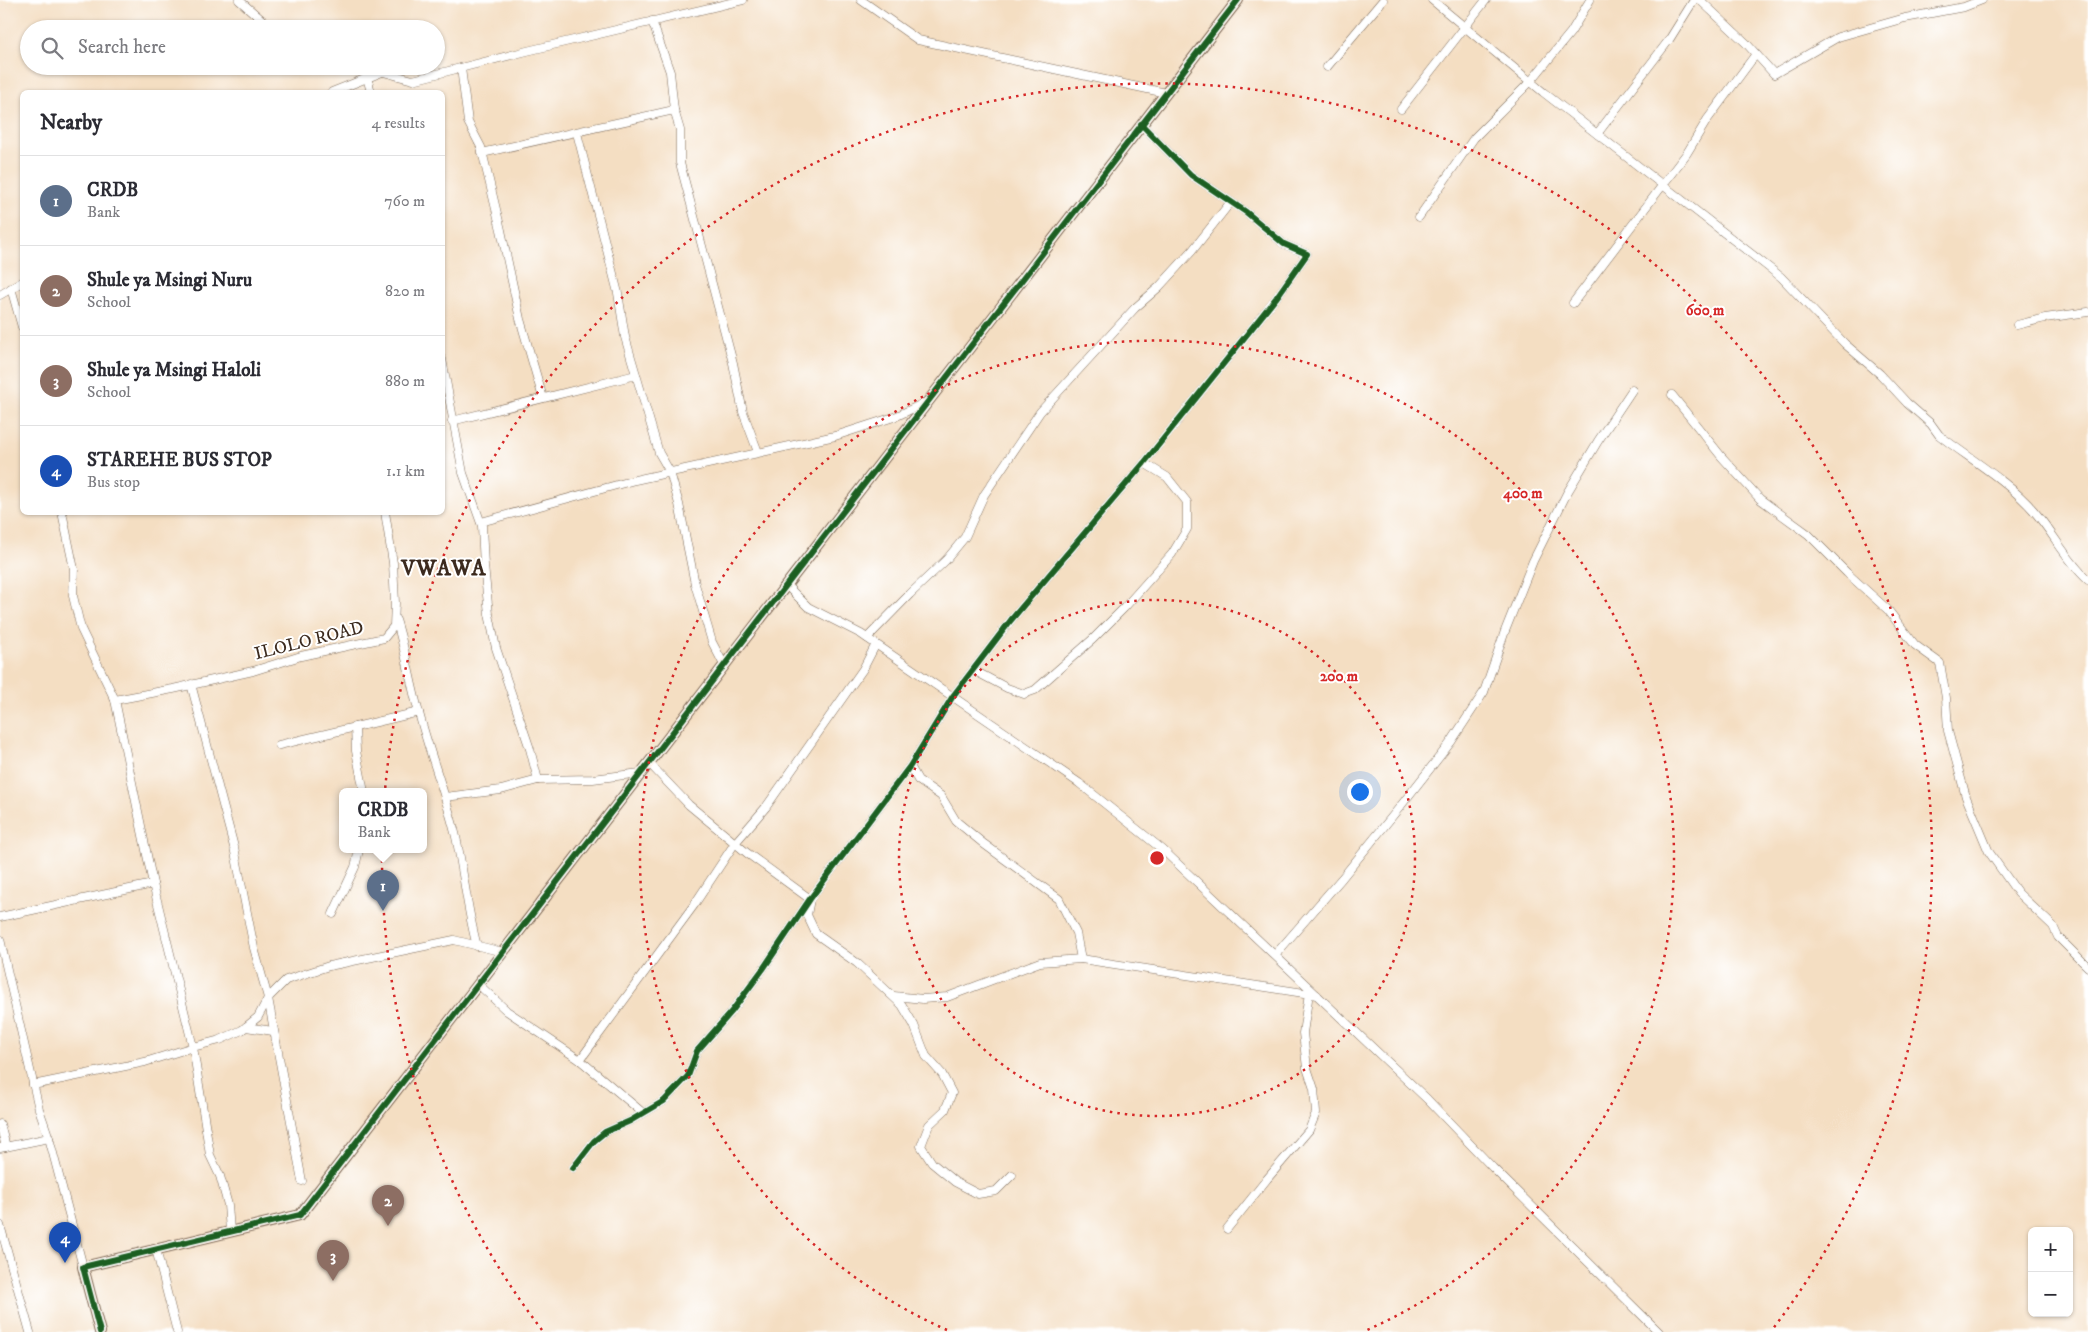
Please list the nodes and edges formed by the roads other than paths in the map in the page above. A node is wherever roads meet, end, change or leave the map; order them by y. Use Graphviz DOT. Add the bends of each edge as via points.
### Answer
graph roads {
  1 [pos="239,0"];
  2 [pos="742,0"];
  3 [pos="861,0"];
  4 [pos="1238,0"];
  5 [pos="1383,0"];
  6 [pos="1432,0"];
  7 [pos="1486,0"];
  8 [pos="1590,0"];
  9 [pos="1694,0"];
  10 [pos="1700,0"];
  11 [pos="1982,0"];
  12 [pos="262,20"];
  13 [pos="652,21"];
  14 [pos="1465,29"];
  15 [pos="1756,54"];
  16 [pos="1327,67"];
  17 [pos="461,68"];
  18 [pos="445,72"];
  19 [pos="366,75"];
  20 [pos="374,75"];
  21 [pos="394,75"];
  22 [pos="433,75"];
  23 [pos="367,78"];
  24 [pos="1531,82"];
  25 [pos="337,90"];
  26 [pos="370,90"];
  27 [pos="1166,93"];
  28 [pos="1401,109"];
  29 [pos="674,110"];
  30 [pos="1142,124"];
  31 [pos="577,133"];
  32 [pos="1598,134"];
  33 [pos="482,153"];
  34 [pos="1662,185"];
  35 [pos="1230,202"];
  36 [pos="1419,217"];
  37 [pos="20,283"];
  38 [pos="12,288"];
  39 [pos="0,294"];
  40 [pos="1572,303"];
  41 [pos="2088,312"];
  42 [pos="20,319"];
  43 [pos="2017,325"];
  44 [pos="636,375"];
  45 [pos="445,377"];
  46 [pos="1632,390"];
  47 [pos="1672,395"];
  48 [pos="542,398"];
  49 [pos="928,401"];
  50 [pos="452,420"];
  51 [pos="758,452"];
  52 [pos="1144,463"];
  53 [pos="670,472"];
  54 [pos="63,515"];
  55 [pos="385,515"];
  56 [pos="481,522"];
  57 [pos="2088,580"];
  58 [pos="786,585"];
  59 [pos="395,615"];
  60 [pos="867,638"];
  61 [pos="876,644"];
  62 [pos="724,665"];
  63 [pos="973,670"];
  64 [pos="191,684"];
  65 [pos="953,696"];
  66 [pos="115,700"];
  67 [pos="419,712"];
  68 [pos="355,727"];
  69 [pos="279,745"];
  70 [pos="648,763"];
  71 [pos="910,766"];
  72 [pos="640,773"];
  73 [pos="538,780"];
  74 [pos="363,788"];
  75 [pos="446,797"];
  76 [pos="735,843"];
  77 [pos="359,853"];
  78 [pos="153,884"];
  79 [pos="810,899"];
  80 [pos="333,914"];
  81 [pos="0,916"];
  82 [pos="0,939"];
  83 [pos="477,946"];
  84 [pos="503,952"];
  85 [pos="1274,955"];
  86 [pos="1081,959"];
  87 [pos="2088,967"];
  88 [pos="478,984"];
  89 [pos="1313,994"];
  90 [pos="893,996"];
  91 [pos="268,998"];
  92 [pos="246,1027"];
  93 [pos="273,1031"];
  94 [pos="193,1046"];
  95 [pos="580,1060"];
  96 [pos="34,1085"];
  97 [pos="643,1114"];
  98 [pos="0,1124"];
  99 [pos="49,1138"];
  100 [pos="3,1148"];
  101 [pos="573,1168"];
  102 [pos="1012,1175"];
  103 [pos="302,1181"];
  104 [pos="0,1225"];
  105 [pos="1227,1229"];
  106 [pos="230,1231"];
  107 [pos="156,1248"];
  108 [pos="83,1266"];
  109 [pos="30,1332"];
  110 [pos="100,1332"];
  111 [pos="177,1332"];
  112 [pos="1659,1332"];
  1 -- 12 [label="street"];
  2 -- 13 [label="street"];
  3 -- 27 [label="street" via="918,40"];
  4 -- 27 [label="street"];
  5 -- 16 [label="street"];
  6 -- 14 [label="street"];
  7 -- 14 [label="street"];
  8 -- 24 [label="street" via="1572,32"];
  9 -- 32 [label="street" via="1669,40"];
  10 -- 15 [label="street"];
  11 -- 15 [label="street" via="1838,37 1774,74"];
  13 -- 17 [label="street"];
  13 -- 29 [label="street" via="670,72"];
  14 -- 24 [label="street"];
  14 -- 28 [label="street"];
  15 -- 34 [label="street"];
  17 -- 18 [label="street"];
  17 -- 33 [label="street" via="468,122"];
  19 -- 23 [label="street"];
  20 -- 23 [label="street"];
  21 -- 22 [label="street" via="413,80"];
  23 -- 25 [label="street"];
  23 -- 26 [label="street"];
  24 -- 32 [label="street"];
  24 -- 36 [label="street" via="1474,138"];
  27 -- 30 [label="street"];
  29 -- 31 [label="street"];
  29 -- 51 [label="street" via="680,130 680,163 743,412"];
  30 -- 35 [label="street" via="1191,175"];
  30 -- 49 [label="street"];
  31 -- 33 [label="street"];
  31 -- 44 [label="street"];
  32 -- 34 [label="street"];
  33 -- 48 [label="street" via="520,319"];
  34 -- 40 [label="street"];
  34 -- 57 [label="street" via="1781,277 1939,435 2014,491 2056,539 2063,554"];
  35 -- 52 [label="street" via="1284,244 1307,254 1276,298"];
  35 -- 60 [label="street" via="1159,287 1135,308 1040,412 984,495 965,537"];
  37 -- 38 [label="street"];
  38 -- 39 [label="street"];
  38 -- 42 [label="street"];
  41 -- 43 [label="street"];
  44 -- 48 [label="street"];
  44 -- 53 [label="street" via="659,453"];
  45 -- 50 [label="street"];
  46 -- 85 [label="street" via="1567,493 1537,553 1484,692 1451,742 1399,808"];
  47 -- 87 [label="street" via="1760,499 1808,534 1888,610 1915,645 1940,663 1948,731 1966,797 1989,852 2018,893 2053,926 2058,937"];
  48 -- 50 [label="street"];
  49 -- 51 [label="street" via="897,416 835,436"];
  49 -- 58 [label="street"];
  50 -- 56 [label="street" via="463,473"];
  51 -- 53 [label="street"];
  52 -- 63 [label="street" via="1011,620"];
  52 -- 63 [label="street" via="1167,478 1187,502 1188,528 1172,554 1093,639 1035,690 1024,694"];
  53 -- 56 [label="street"];
  53 -- 62 [label="street" via="698,594 712,642"];
  54 -- 66 [label="street" via="81,629"];
  55 -- 59 [label="street, ILOLO ROAD" via="393,564"];
  56 -- 73 [label="street" via="489,614 496,648"];
  58 -- 60 [label="street" via="808,607"];
  58 -- 62 [label="street"];
  59 -- 64 [label="street, ILOLO ROAD" via="394,626 384,638"];
  59 -- 67 [label="street"];
  60 -- 61 [label="street"];
  61 -- 65 [label="street"];
  61 -- 76 [label="street" via="863,669 766,807"];
  62 -- 70 [label="street"];
  63 -- 65 [label="street"];
  64 -- 66 [label="street, ILOLO ROAD"];
  64 -- 91 [label="street" via="234,847 254,948"];
  65 -- 71 [label="street"];
  65 -- 85 [label="street" via="1079,783 1148,838"];
  66 -- 78 [label="street"];
  67 -- 68 [label="street"];
  67 -- 75 [label="street"];
  68 -- 69 [label="street"];
  68 -- 74 [label="street"];
  70 -- 72 [label="street"];
  70 -- 76 [label="street" via="689,805"];
  71 -- 79 [label="street"];
  71 -- 86 [label="street" via="918,780 941,796 956,821 1059,899 1076,933"];
  72 -- 73 [label="street" via="593,779"];
  72 -- 84 [label="street"];
  73 -- 75 [label="street" via="501,790"];
  75 -- 83 [label="street"];
  76 -- 79 [label="street"];
  76 -- 95 [label="street" via="694,905"];
  77 -- 80 [label="street"];
  78 -- 81 [label="street"];
  78 -- 94 [label="street"];
  79 -- 90 [label="street" via="807,915 816,934 857,963"];
  79 -- 97 [label="street" via="764,970 698,1051 688,1076 664,1101"];
  82 -- 96 [label="street"];
  83 -- 84 [label="street"];
  83 -- 91 [label="street" via="454,940 330,966 286,980"];
  84 -- 88 [label="street"];
  85 -- 89 [label="street"];
  86 -- 89 [label="street"];
  86 -- 90 [label="street" via="1040,962 947,997"];
  88 -- 95 [label="street" via="536,1032"];
  88 -- 106 [label="street" via="300,1215"];
  89 -- 105 [label="street" via="1303,1033 1316,1112 1309,1130"];
  89 -- 112 [label="street" via="1427,1098"];
  90 -- 102 [label="street" via="902,1005 926,1056 942,1074 952,1093 945,1110 929,1125 922,1146 932,1163 955,1182 978,1194 996,1191"];
  91 -- 92 [label="street" via="258,1017"];
  91 -- 93 [label="street"];
  92 -- 93 [label="street"];
  92 -- 94 [label="street" via="220,1040"];
  93 -- 103 [label="street"];
  94 -- 96 [label="street" via="145,1062"];
  94 -- 106 [label="street" via="210,1155 228,1205"];
  95 -- 97 [label="street"];
  96 -- 99 [label="street"];
  97 -- 101 [label="street" via="605,1132"];
  98 -- 100 [label="street"];
  99 -- 100 [label="street"];
  99 -- 108 [label="street"];
  104 -- 109 [label="street"];
  106 -- 107 [label="street"];
  107 -- 108 [label="street"];
  107 -- 111 [label="street"];
  108 -- 110 [label="street"];
}
